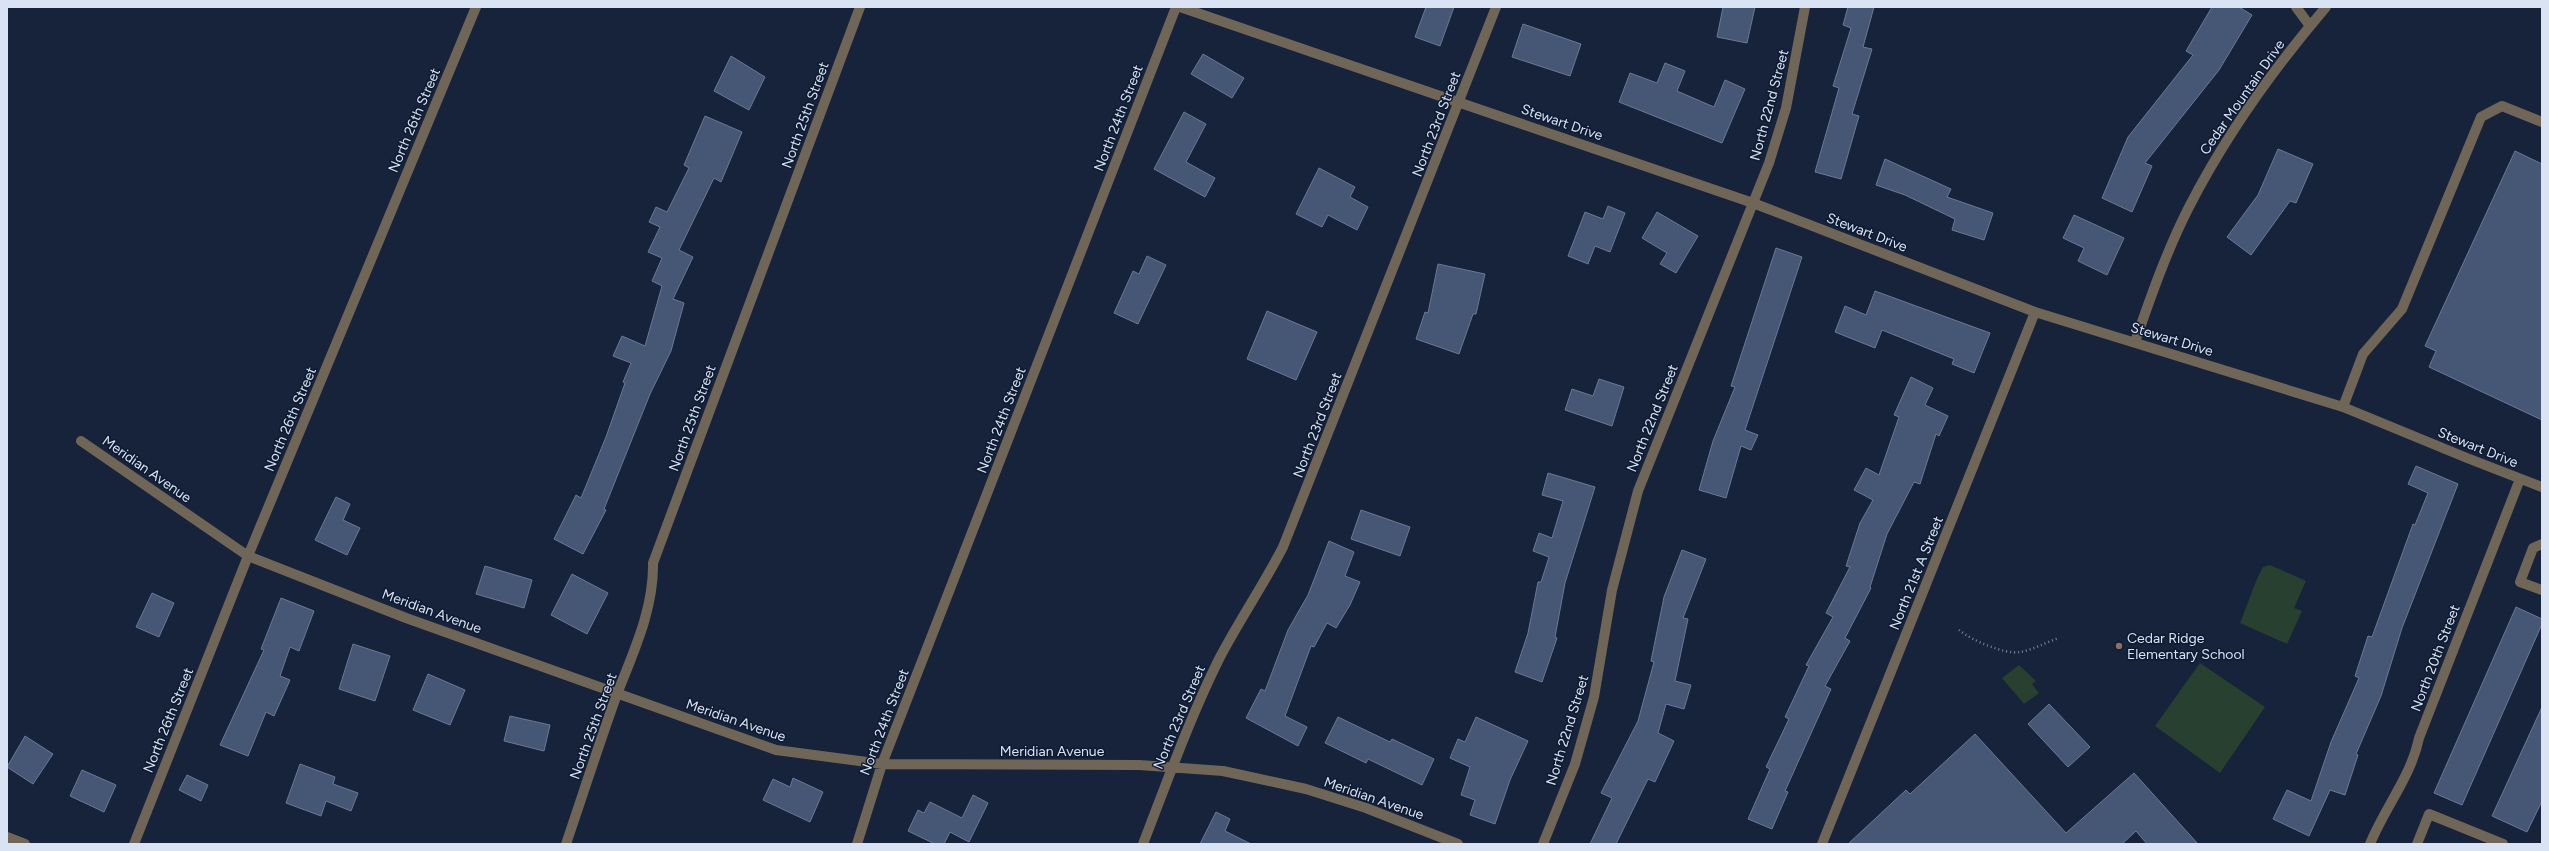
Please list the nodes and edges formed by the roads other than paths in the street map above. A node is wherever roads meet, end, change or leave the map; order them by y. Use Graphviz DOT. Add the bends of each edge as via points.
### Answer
graph roads {
  1 [pos="476,7"];
  2 [pos="860,7"];
  3 [pos="1176,7"];
  4 [pos="1180,7"];
  5 [pos="1496,7"];
  6 [pos="1805,7"];
  7 [pos="2296,7"];
  8 [pos="2326,7"];
  9 [pos="2310,26"];
  10 [pos="1459,102"];
  11 [pos="2542,122"];
  12 [pos="1753,202"];
  13 [pos="2035,312"];
  14 [pos="2135,342"];
  15 [pos="2344,407"];
  16 [pos="81,441"];
  17 [pos="2520,479"];
  18 [pos="2542,487"];
  19 [pos="2542,544"];
  20 [pos="248,556"];
  21 [pos="2542,590"];
  22 [pos="618,694"];
  23 [pos="882,764"];
  24 [pos="1173,766"];
  25 [pos="7,837"];
  26 [pos="25,844"];
  27 [pos="134,844"];
  28 [pos="566,844"];
  29 [pos="857,844"];
  30 [pos="1143,844"];
  31 [pos="1458,844"];
  32 [pos="1543,844"];
  33 [pos="1822,844"];
  34 [pos="2370,844"];
  35 [pos="2417,844"];
  36 [pos="2503,844"];
  1 -- 20 [label="street, North 26th Street"];
  2 -- 22 [label="street, North 25th Street" via="653,563 645,617 633,658"];
  3 -- 23 [label="street, North 24th Street"];
  4 -- 10 [label="street, Stewart Drive"];
  5 -- 10 [label="street, North 23rd Street"];
  6 -- 12 [label="street, North 22nd Street" via="1786,108 1769,163"];
  7 -- 9 [label="street"];
  8 -- 9 [label="street, Cedar Mountain Drive"];
  9 -- 14 [label="street, Cedar Mountain Drive" via="2224,144 2189,207 2159,273"];
  10 -- 12 [label="street, Stewart Drive"];
  10 -- 24 [label="street, North 23rd Street" via="1283,547 1263,587 1219,659 1199,700"];
  11 -- 15 [label="street" via="2502,106 2481,117 2402,309 2363,354"];
  12 -- 13 [label="street, Stewart Drive"];
  12 -- 32 [label="street, North 22nd Street" via="1638,491 1612,590 1594,697 1575,764"];
  13 -- 14 [label="street, Stewart Drive"];
  13 -- 33 [label="street, North 21st A Street"];
  14 -- 15 [label="street, Stewart Drive"];
  15 -- 17 [label="street, Stewart Drive"];
  16 -- 20 [label="street, Meridian Avenue"];
  17 -- 18 [label="street, Stewart Drive"];
  17 -- 34 [label="street, North 20th Street" via="2420,738 2415,757 2380,820"];
  19 -- 21 [label="street" via="2533,548 2520,582"];
  20 -- 22 [label="street, Meridian Avenue" via="406,618"];
  20 -- 27 [label="street, North 26th Street"];
  22 -- 23 [label="street, Meridian Avenue" via="776,750"];
  22 -- 28 [label="street, North 25th Street"];
  23 -- 24 [label="street, Meridian Avenue"];
  23 -- 29 [label="street, North 24th Street"];
  24 -- 30 [label="street, North 23rd Street"];
  24 -- 31 [label="street, Meridian Avenue" via="1223,771 1306,789 1366,808"];
  25 -- 26 [label="street"];
  35 -- 36 [label="street" via="2429,814"];
}
